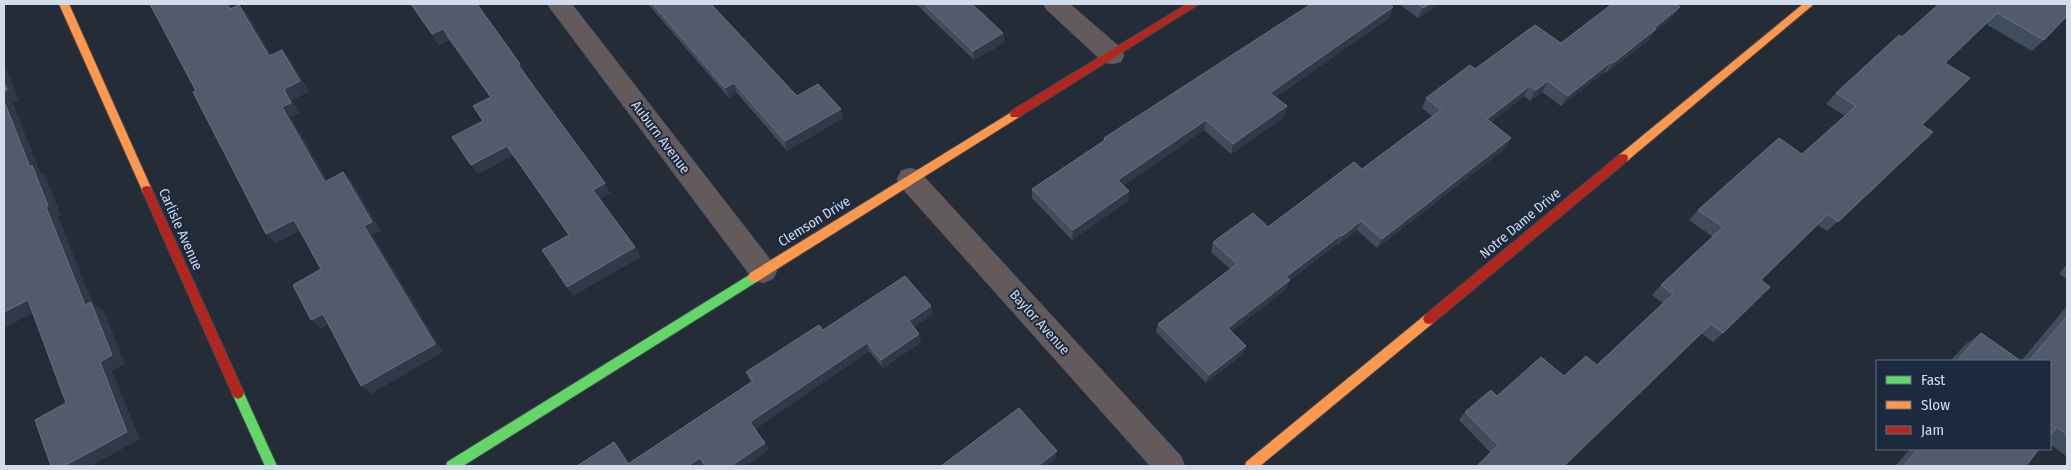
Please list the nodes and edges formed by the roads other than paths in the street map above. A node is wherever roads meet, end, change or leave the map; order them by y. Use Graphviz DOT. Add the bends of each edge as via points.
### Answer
graph roads {
  1 [pos="64,4"];
  2 [pos="559,4"];
  3 [pos="1055,4"];
  4 [pos="1194,4"];
  5 [pos="1809,4"];
  6 [pos="1112,54"];
  7 [pos="910,179"];
  8 [pos="763,271"];
  9 [pos="271,466"];
  10 [pos="452,466"];
  11 [pos="1170,466"];
  12 [pos="1251,466"];
  1 -- 9 [label="street, Carlisle Avenue"];
  2 -- 8 [label="street, Auburn Avenue"];
  3 -- 6 [label="street"];
  4 -- 6 [label="street, Clemson Drive"];
  5 -- 12 [label="street, Notre Dame Drive"];
  6 -- 7 [label="street, Clemson Drive"];
  7 -- 8 [label="street, Clemson Drive"];
  7 -- 11 [label="street, Baylor Avenue"];
  8 -- 10 [label="street, Clemson Drive"];
}
